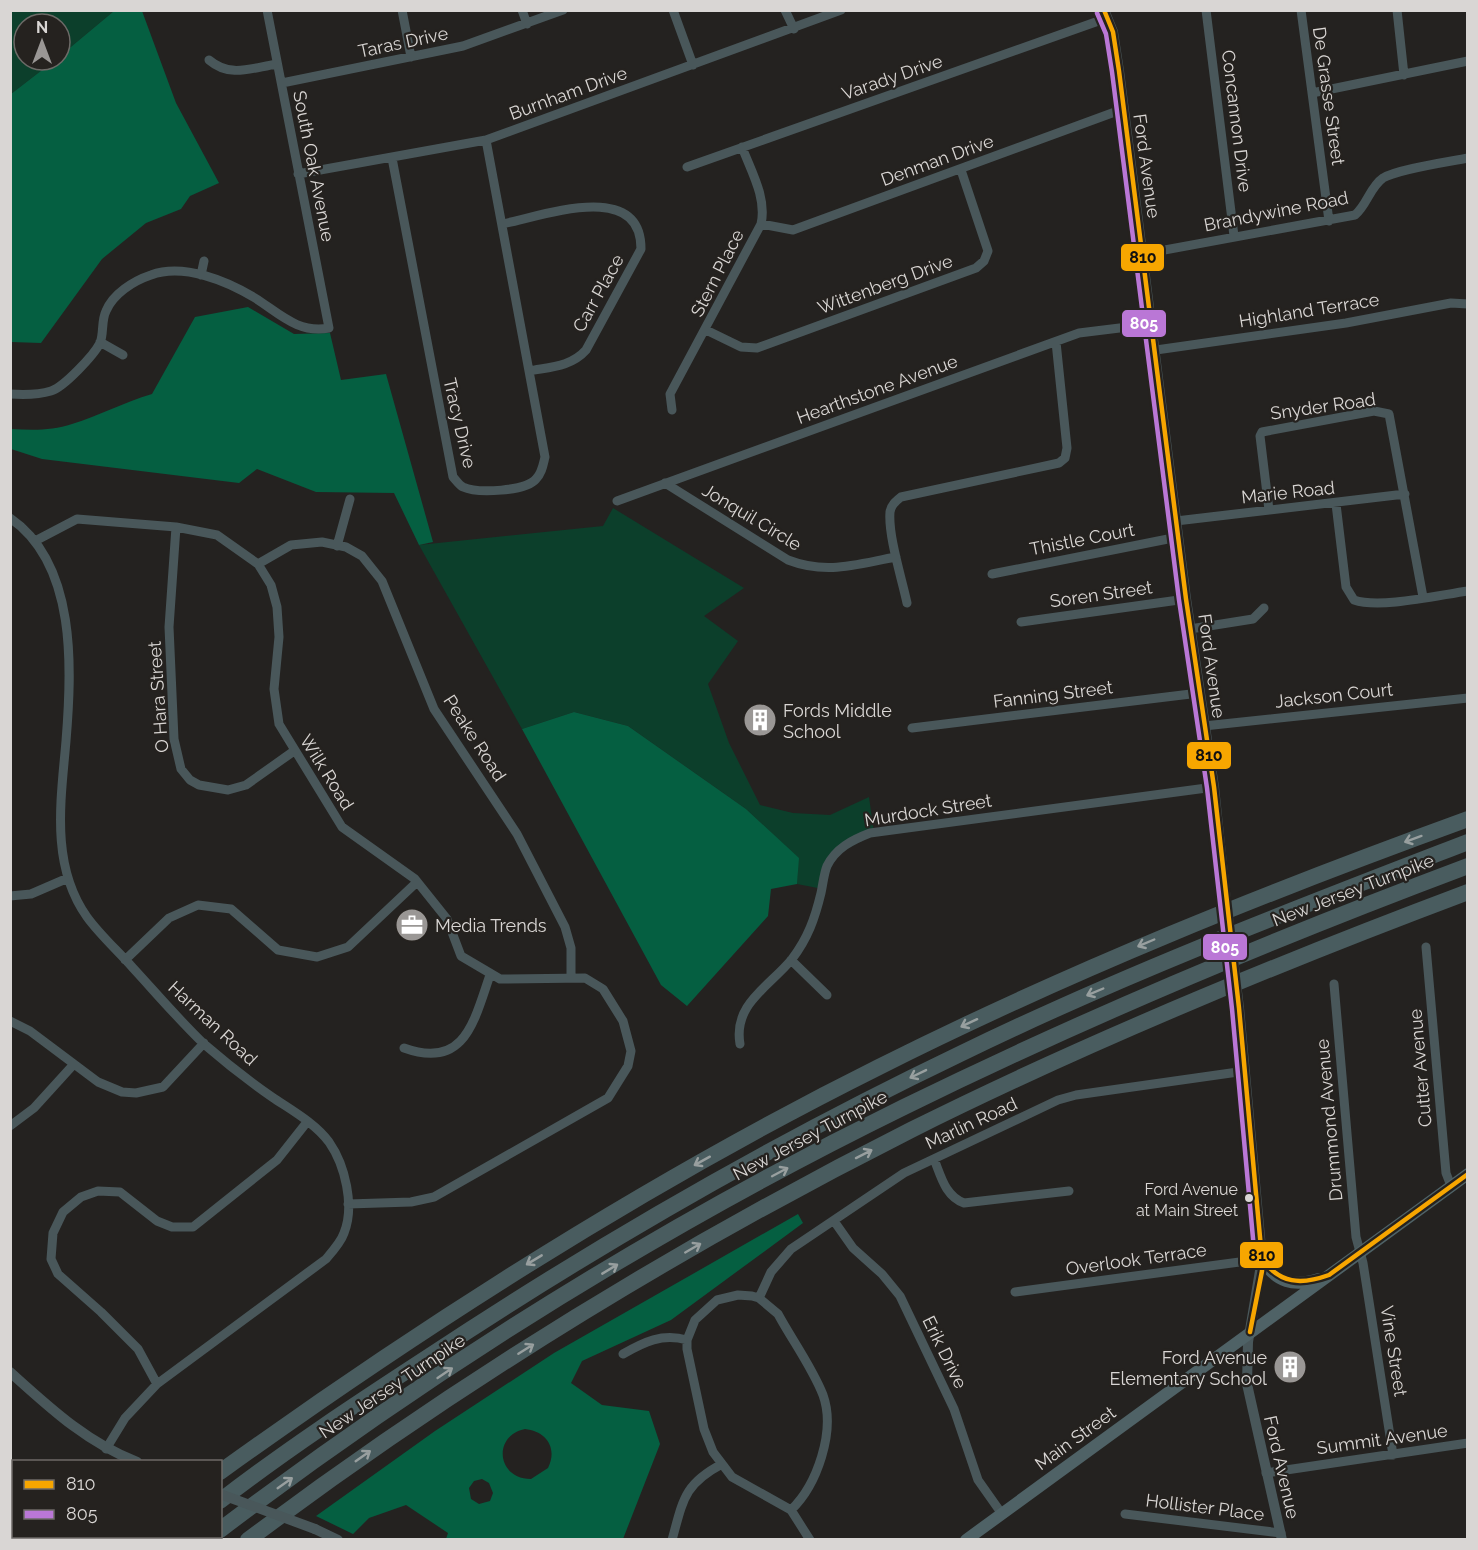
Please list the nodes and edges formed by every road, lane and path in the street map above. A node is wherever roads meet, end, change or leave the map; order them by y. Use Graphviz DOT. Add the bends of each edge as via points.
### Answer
graph roads {
  1 [pos="267,10"];
  2 [pos="402,10"];
  3 [pos="522,10"];
  4 [pos="563,10"];
  5 [pos="673,10"];
  6 [pos="785,10"];
  7 [pos="841,10"];
  8 [pos="1206,10"];
  9 [pos="1301,10"];
  10 [pos="1396,10"];
  11 [pos="1106,14"];
  12 [pos="527,24"];
  13 [pos="794,29"];
  14 [pos="411,57"];
  15 [pos="209,60"];
  16 [pos="1467,61"];
  17 [pos="277,64"];
  18 [pos="693,65"];
  19 [pos="1404,75"];
  20 [pos="282,83"];
  21 [pos="1312,93"];
  22 [pos="1123,109"];
  23 [pos="486,140"];
  24 [pos="742,147"];
  25 [pos="392,158"];
  26 [pos="1467,158"];
  27 [pos="687,167"];
  28 [pos="961,170"];
  29 [pos="298,174"];
  30 [pos="1329,221"];
  31 [pos="502,224"];
  32 [pos="761,224"];
  33 [pos="1234,236"];
  34 [pos="1143,254"];
  35 [pos="204,261"];
  36 [pos="201,274"];
  37 [pos="1467,304"];
  38 [pos="1152,324"];
  39 [pos="706,330"];
  40 [pos="100,342"];
  41 [pos="1056,342"];
  42 [pos="1155,350"];
  43 [pos="123,355"];
  44 [pos="529,371"];
  45 [pos="10,394"];
  46 [pos="672,410"];
  47 [pos="665,483"];
  48 [pos="1404,494"];
  49 [pos="350,499"];
  50 [pos="616,501"];
  51 [pos="1336,504"];
  52 [pos="1269,510"];
  53 [pos="10,518"];
  54 [pos="1176,522"];
  55 [pos="176,527"];
  56 [pos="1178,537"];
  57 [pos="35,541"];
  58 [pos="337,546"];
  59 [pos="897,557"];
  60 [pos="258,564"];
  61 [pos="992,574"];
  62 [pos="1467,591"];
  63 [pos="1423,597"];
  64 [pos="1186,599"];
  65 [pos="907,603"];
  66 [pos="1264,608"];
  67 [pos="1022,622"];
  68 [pos="1190,629"];
  69 [pos="1199,693"];
  70 [pos="1467,698"];
  71 [pos="1204,726"];
  72 [pos="912,728"];
  73 [pos="294,751"];
  74 [pos="1214,787"];
  75 [pos="1467,819"];
  76 [pos="1467,842"];
  77 [pos="1467,866"];
  78 [pos="68,878"];
  79 [pos="417,882"];
  80 [pos="1467,892"];
  81 [pos="10,896"];
  82 [pos="1426,946"];
  83 [pos="125,960"];
  84 [pos="791,960"];
  85 [pos="490,975"];
  86 [pos="572,976"];
  87 [pos="1334,984"];
  88 [pos="827,995"];
  89 [pos="10,1021"];
  90 [pos="204,1043"];
  91 [pos="740,1044"];
  92 [pos="404,1048"];
  93 [pos="74,1064"];
  94 [pos="1245,1071"];
  95 [pos="307,1122"];
  96 [pos="10,1126"];
  97 [pos="934,1159"];
  98 [pos="1467,1174"];
  99 [pos="1451,1186"];
  100 [pos="1069,1191"];
  101 [pos="348,1204"];
  102 [pos="834,1221"];
  103 [pos="1360,1252"];
  104 [pos="1262,1259"];
  105 [pos="1329,1275"];
  106 [pos="1015,1292"];
  107 [pos="759,1298"];
  108 [pos="1250,1332"];
  109 [pos="687,1340"];
  110 [pos="623,1354"];
  111 [pos="10,1372"];
  112 [pos="157,1384"];
  113 [pos="1467,1443"];
  114 [pos="106,1449"];
  115 [pos="1393,1455"];
  116 [pos="134,1460"];
  117 [pos="722,1464"];
  118 [pos="222,1471"];
  119 [pos="1266,1473"];
  120 [pos="222,1495"];
  121 [pos="222,1500"];
  122 [pos="791,1510"];
  123 [pos="1002,1514"];
  124 [pos="1125,1514"];
  125 [pos="222,1529"];
  126 [pos="1281,1536"];
  127 [pos="333,1538"];
  128 [pos="248,1539"];
  129 [pos="672,1539"];
  130 [pos="810,1539"];
  131 [pos="966,1539"];
  1 -- 17 [label="street, South Oak Avenue"];
  2 -- 14 [label="street"];
  3 -- 12 [label="street"];
  4 -- 12 [label="street, Taras Drive"];
  5 -- 18 [label="street"];
  6 -- 13 [label="street"];
  7 -- 13 [label="street, Burnham Drive"];
  8 -- 33 [label="street, Concannon Drive"];
  9 -- 21 [label="street, De Grasse Street"];
  10 -- 19 [label="street"];
  11 -- 22 [label="street, Ford Avenue" via="1113,32"];
  11 -- 24 [label="street, Varady Drive"];
  12 -- 14 [label="street, Taras Drive" via="463,46"];
  13 -- 18 [label="street, Burnham Drive"];
  14 -- 20 [label="street, Taras Drive"];
  15 -- 17 [label="street" via="219,69 232,71"];
  16 -- 19 [label="street"];
  17 -- 20 [label="street, South Oak Avenue"];
  18 -- 23 [label="street, Burnham Drive"];
  19 -- 21 [label="street"];
  20 -- 29 [label="street, South Oak Avenue"];
  21 -- 30 [label="street, De Grasse Street"];
  22 -- 28 [label="street, Denman Drive"];
  22 -- 34 [label="street, Ford Avenue"];
  23 -- 25 [label="street, Burnham Drive"];
  23 -- 31 [label="street, Tracy Drive"];
  24 -- 27 [label="street, Varady Drive"];
  24 -- 32 [label="street, Stern Place" via="759,192"];
  25 -- 29 [label="street, Burnham Drive"];
  25 -- 44 [label="street, Tracy Drive" via="448,465 461,486 491,490 525,487 543,469 545,457"];
  26 -- 30 [label="street, Brandywine Road" via="1385,177 1374,187 1364,208 1355,215"];
  28 -- 32 [label="street, Denman Drive" via="793,230"];
  28 -- 39 [label="street, Wittenberg Drive" via="988,251 976,268 757,348 741,347"];
  29 -- 36 [label="street, South Oak Avenue" via="329,328 298,326 254,297"];
  30 -- 33 [label="street, Brandywine Road"];
  31 -- 44 [label="street, Tracy Drive"];
  31 -- 44 [label="street, Carr Place" via="600,205 633,219 641,233 641,249 586,350 567,364"];
  32 -- 39 [label="street, Stern Place"];
  33 -- 34 [label="street, Brandywine Road"];
  34 -- 38 [label="street, Ford Avenue"];
  35 -- 36 [label="street"];
  36 -- 40 [label="street" via="181,270 152,274 123,289 105,311"];
  37 -- 42 [label="street, Highland Terrace" via="1451,303 1346,323"];
  38 -- 41 [label="street, Hearthstone Avenue" via="1079,333"];
  38 -- 42 [label="street, Ford Avenue"];
  39 -- 46 [label="street, Stern Place" via="670,394"];
  40 -- 43 [label="street"];
  40 -- 45 [label="street" via="54,390 33,395"];
  41 -- 47 [label="street, Hearthstone Avenue"];
  41 -- 59 [label="street" via="1065,458 1059,463 901,497 890,512"];
  42 -- 54 [label="street, Ford Avenue"];
  47 -- 50 [label="street, Hearthstone Avenue"];
  47 -- 59 [label="street, Jonquil Circle" via="788,560 806,567 832,570"];
  48 -- 51 [label="street, Marie Road"];
  48 -- 52 [label="street, Snyder Road" via="1391,419 1389,414 1374,411 1262,432"];
  48 -- 63 [label="street, Snyder Road"];
  49 -- 58 [label="street"];
  51 -- 52 [label="street, Marie Road"];
  51 -- 63 [label="street" via="1346,587 1354,600 1382,603"];
  52 -- 54 [label="street, Marie Road"];
  53 -- 57 [label="street, Harman Road"];
  54 -- 56 [label="street, Ford Avenue"];
  55 -- 57 [label="street, Wilk Road" via="77,519"];
  55 -- 60 [label="street, Wilk Road" via="216,535"];
  55 -- 73 [label="street, O Hara Street" via="169,627 174,739 181,769 199,785 228,790 246,785"];
  56 -- 61 [label="street, Thistle Court"];
  56 -- 64 [label="street, Ford Avenue"];
  57 -- 78 [label="street, Harman Road" via="53,572 67,633 67,729 60,820"];
  58 -- 60 [label="street, Peake Road" via="304,542"];
  58 -- 86 [label="street, Peake Road" via="362,556 382,581 434,709 517,834 565,927"];
  59 -- 65 [label="street"];
  60 -- 73 [label="street, Wilk Road" via="271,585 277,607 279,637 274,689 279,724"];
  62 -- 63 [label="street"];
  64 -- 67 [label="street, Soren Street"];
  64 -- 68 [label="street, Ford Avenue"];
  66 -- 68 [label="street" via="1253,619"];
  68 -- 69 [label="street, Ford Avenue"];
  69 -- 71 [label="street, Ford Avenue"];
  69 -- 72 [label="street, Fanning Street"];
  70 -- 71 [label="street, Jackson Court"];
  71 -- 74 [label="street, Ford Avenue"];
  73 -- 79 [label="street, Wilk Road" via="342,827"];
  74 -- 84 [label="street, Murdock Street" via="870,833 854,839 839,850 827,867 810,933"];
  74 -- 94 [label="street, Ford Avenue, bridge"];
  75 -- 118 [label="highway, New Jersey Turnpike, one-way" via="1140,946 954,1030 805,1105 682,1172 523,1267"];
  76 -- 121 [label="highway, New Jersey Turnpike, one-way" via="1085,996 820,1124 535,1287 377,1390"];
  125 -- 77 [label="highway, New Jersey Turnpike, one-way" via="389,1410 525,1321 701,1216 836,1142 1060,1033"];
  78 -- 81 [label="street" via="31,894"];
  78 -- 83 [label="street, Harman Road" via="87,917"];
  79 -- 83 [label="street" via="348,946 317,957 278,950 231,909 198,905 170,918"];
  79 -- 85 [label="street, Wilk Road" via="447,919 461,956"];
  128 -- 80 [label="highway, one-way" via="402,1430 556,1330 692,1248 847,1163 1118,1033"];
  82 -- 99 [label="street, Cutter Avenue" via="1446,1173"];
  83 -- 90 [label="street, Harman Road"];
  84 -- 88 [label="street"];
  84 -- 91 [label="street, Murdock Street" via="741,1014"];
  85 -- 86 [label="street, Wilk Road" via="500,979"];
  85 -- 92 [label="street" via="471,1029 458,1043 444,1053 423,1055"];
  86 -- 101 [label="street, Wilk Road" via="599,986 623,1021 631,1051 628,1066 608,1098 434,1197 411,1202"];
  87 -- 103 [label="street, Drummond Avenue"];
  89 -- 93 [label="street"];
  90 -- 93 [label="street" via="163,1087 136,1093 98,1082"];
  90 -- 95 [label="street, Harman Road"];
  93 -- 96 [label="street" via="34,1108"];
  94 -- 97 [label="street, Marlin Road" via="1058,1100"];
  94 -- 104 [label="street, Ford Avenue"];
  95 -- 101 [label="street, Harman Road" via="328,1142 342,1167"];
  95 -- 112 [label="street" via="277,1160 193,1227 172,1227 157,1221 120,1192 98,1191 81,1197 63,1212 53,1233 51,1259 58,1274 138,1349"];
  97 -- 100 [label="street" via="946,1189 964,1203"];
  97 -- 102 [label="street, Marlin Road" via="904,1173"];
  98 -- 99 [label="main road, Main Street"];
  99 -- 103 [label="main road, Main Street"];
  101 -- 112 [label="street, Harman Road" via="344,1234 326,1259"];
  102 -- 107 [label="street, Marlin Road" via="779,1260"];
  102 -- 123 [label="street, Erik Drive" via="853,1248 900,1296 954,1409 978,1480"];
  103 -- 105 [label="main road, Main Street"];
  103 -- 115 [label="street, Vine Street"];
  104 -- 105 [label="main road" via="1273,1274 1286,1282 1304,1283"];
  104 -- 106 [label="street, Overlook Terrace"];
  104 -- 108 [label="street, Ford Avenue"];
  105 -- 108 [label="main road, Main Street"];
  107 -- 109 [label="street" via="738,1295 717,1300 695,1320"];
  107 -- 122 [label="street" via="778,1314 823,1396 825,1408 815,1477 805,1496"];
  108 -- 119 [label="street, Ford Avenue" via="1248,1393"];
  108 -- 123 [label="main road, Main Street"];
  109 -- 110 [label="street" via="663,1337"];
  109 -- 117 [label="street" via="704,1429"];
  111 -- 114 [label="street" via="73,1427"];
  112 -- 114 [label="street, Harman Road" via="125,1418"];
  113 -- 115 [label="street, Summit Avenue"];
  114 -- 116 [label="street"];
  115 -- 119 [label="street, Summit Avenue"];
  117 -- 122 [label="street" via="732,1477"];
  117 -- 129 [label="street" via="700,1475 687,1491"];
  119 -- 126 [label="street, Ford Avenue"];
  120 -- 127 [label="street, bridge"];
  122 -- 130 [label="street"];
  123 -- 131 [label="main road, Main Street"];
  124 -- 126 [label="street, Hollister Place"];
}
